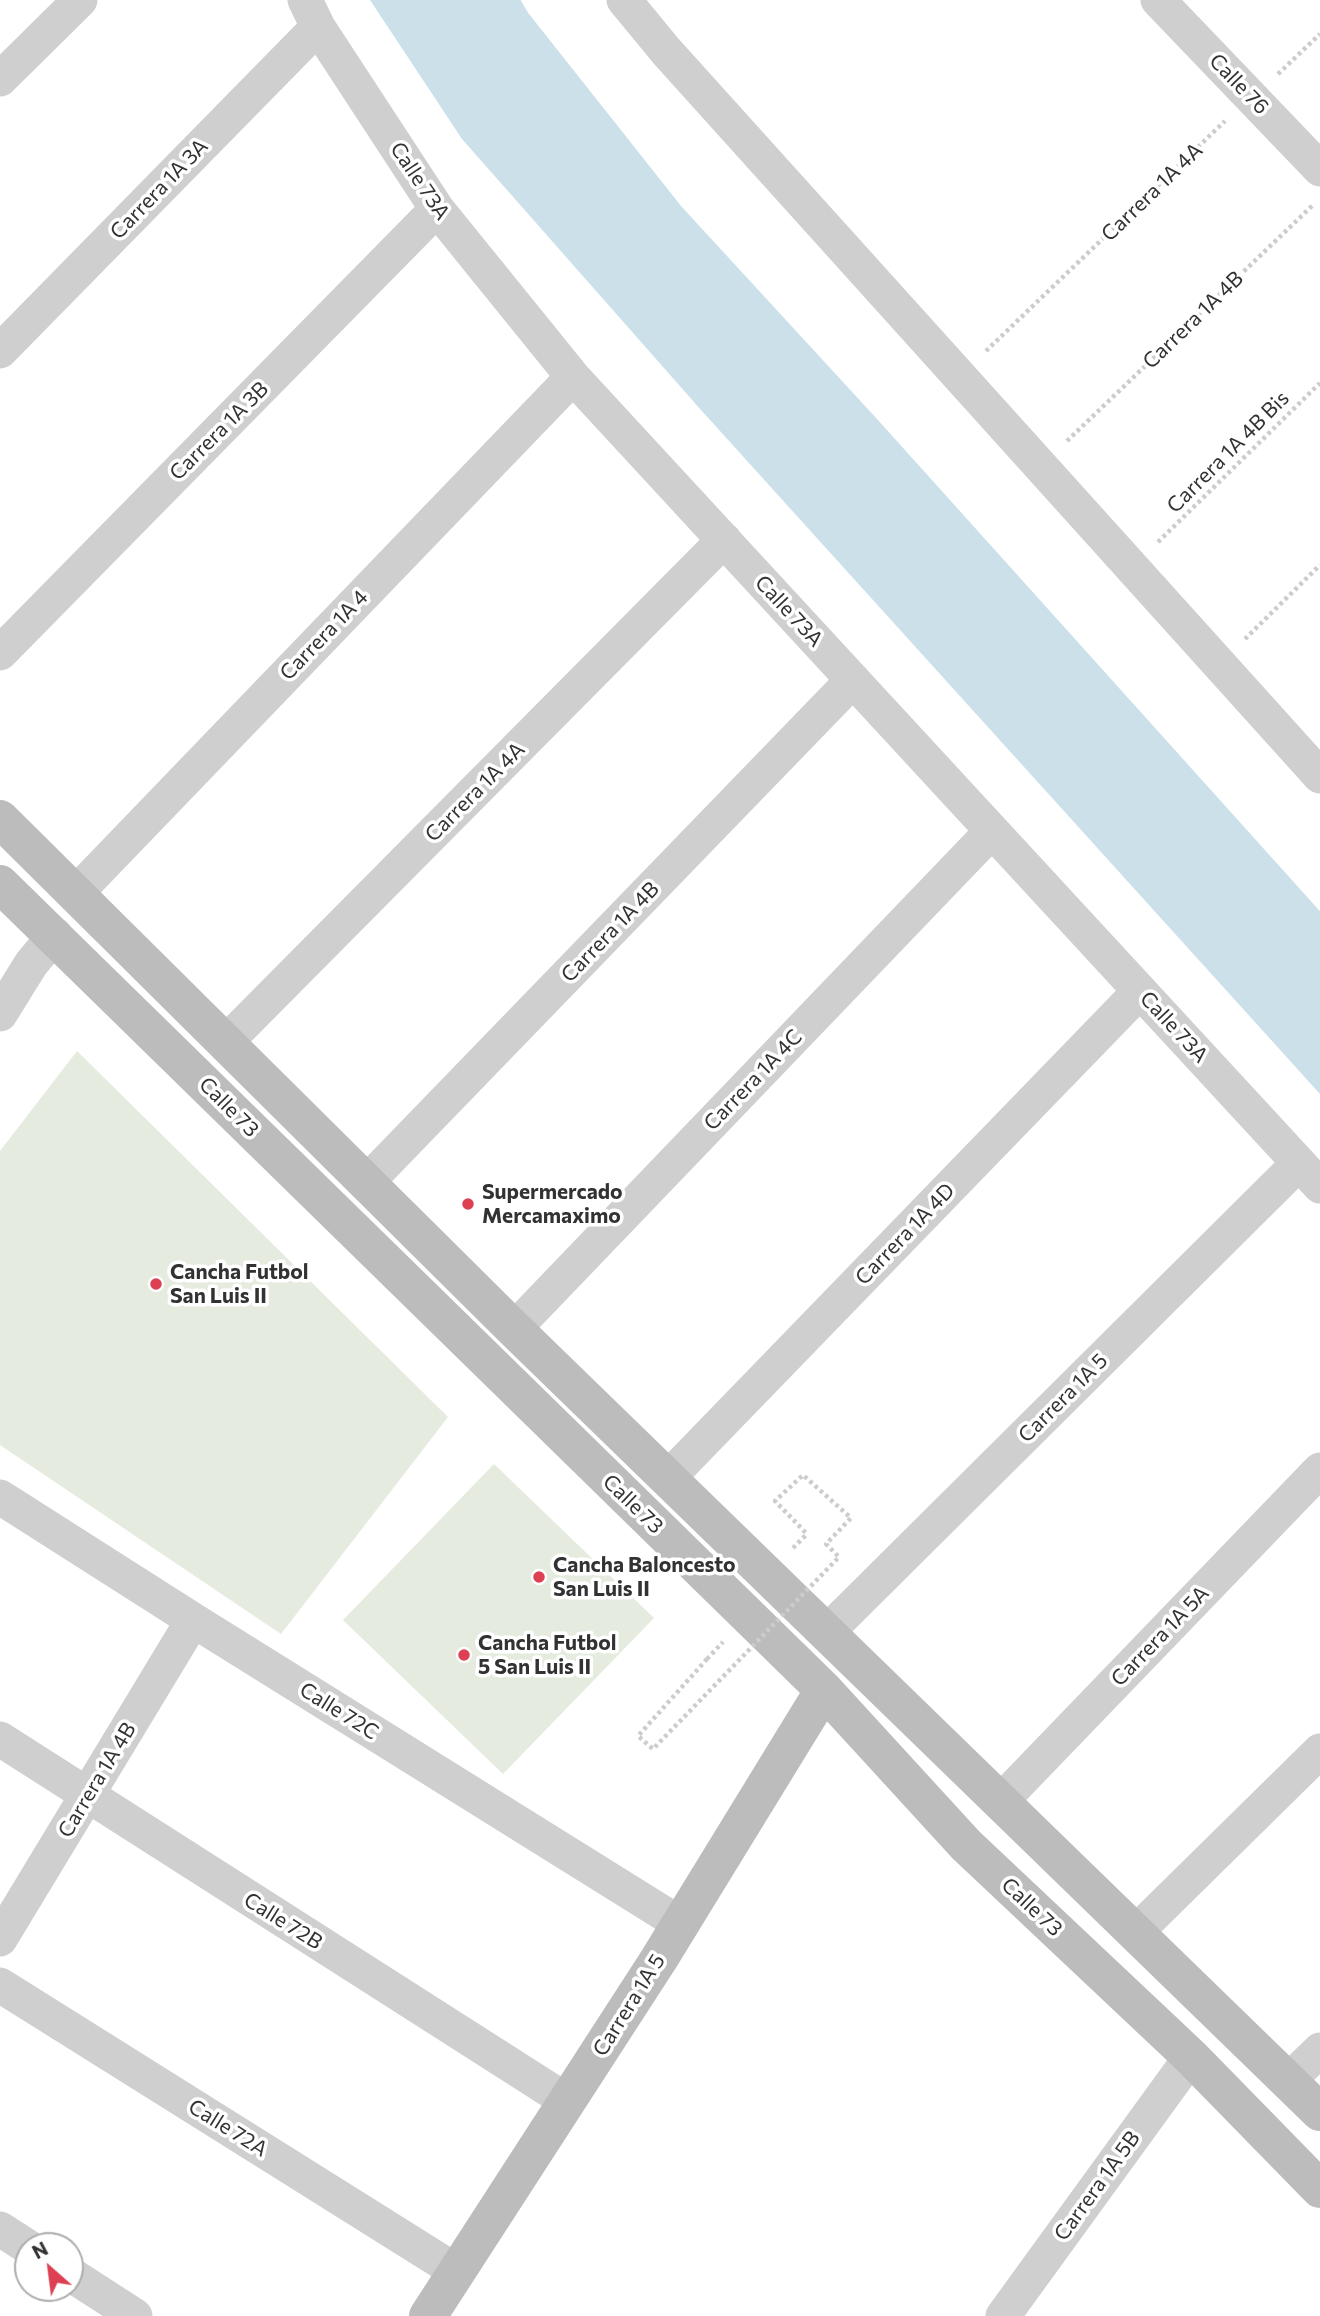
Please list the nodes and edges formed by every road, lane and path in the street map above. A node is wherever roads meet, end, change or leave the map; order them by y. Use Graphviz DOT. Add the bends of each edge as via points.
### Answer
graph roads {
  1 [pos="80,0"];
  2 [pos="624,0"];
  3 [pos="1158,0"];
  4 [pos="311,14"];
  5 [pos="1320,34"];
  6 [pos="0,79"];
  7 [pos="1253,98"];
  8 [pos="1320,169"];
  9 [pos="1320,198"];
  10 [pos="437,209"];
  11 [pos="0,351"];
  12 [pos="986,351"];
  13 [pos="573,377"];
  14 [pos="1320,383"];
  15 [pos="1066,442"];
  16 [pos="724,541"];
  17 [pos="1158,543"];
  18 [pos="1320,565"];
  19 [pos="1244,640"];
  20 [pos="0,653"];
  21 [pos="853,680"];
  22 [pos="1320,776"];
  23 [pos="0,819"];
  24 [pos="992,831"];
  25 [pos="0,884"];
  26 [pos="75,894"];
  27 [pos="55,935"];
  28 [pos="1140,991"];
  29 [pos="0,1014"];
  30 [pos="225,1043"];
  31 [pos="1310,1175"];
  32 [pos="366,1183"];
  33 [pos="514,1329"];
  34 [pos="1320,1470"];
  35 [pos="669,1477"];
  36 [pos="0,1497"];
  37 [pos="807,1534"];
  38 [pos="193,1620"];
  39 [pos="827,1632"];
  40 [pos="726,1639"];
  41 [pos="824,1690"];
  42 [pos="0,1739"];
  43 [pos="1320,1751"];
  44 [pos="88,1797"];
  45 [pos="1000,1801"];
  46 [pos="680,1923"];
  47 [pos="1135,1933"];
  48 [pos="0,1939"];
  49 [pos="0,1985"];
  50 [pos="1320,2050"];
  51 [pos="1191,2057"];
  52 [pos="1288,2081"];
  53 [pos="567,2102"];
  54 [pos="1320,2112"];
  55 [pos="1320,2189"];
  56 [pos="456,2271"];
  57 [pos="84,2283"];
  58 [pos="135,2316"];
  59 [pos="428,2316"];
  60 [pos="1003,2316"];
  1 -- 6 [label="street"];
  2 -- 22 [label="street"];
  3 -- 7 [label="street, Calle 76"];
  4 -- 10 [label="street, Calle 73A"];
  4 -- 11 [label="street, Carrera 1A 3A"];
  5 -- 7 [label="path, Carrera 1A 4A"];
  7 -- 8 [label="street, Calle 76"];
  7 -- 12 [label="path, Carrera 1A 4A"];
  9 -- 15 [label="path, Carrera 1A 4B"];
  10 -- 13 [label="street, Calle 73A"];
  10 -- 20 [label="street, Carrera 1A 3B"];
  13 -- 16 [label="street, Calle 73A"];
  13 -- 26 [label="street, Carrera 1A 4"];
  14 -- 17 [label="path, Carrera 1A 4B Bis"];
  16 -- 21 [label="street, Calle 73A"];
  16 -- 30 [label="street, Carrera 1A 4A"];
  18 -- 19 [label="path"];
  21 -- 24 [label="street, Calle 73A"];
  21 -- 32 [label="street, Carrera 1A 4B"];
  23 -- 26 [label="main road, Calle 73"];
  24 -- 28 [label="street, Calle 73A"];
  24 -- 33 [label="street, Carrera 1A 4C"];
  25 -- 27 [label="main road, Calle 73"];
  26 -- 30 [label="main road, Calle 73"];
  27 -- 29 [label="street"];
  27 -- 41 [label="main road, Calle 73"];
  28 -- 31 [label="street, Calle 73A"];
  28 -- 35 [label="street, Carrera 1A 4D"];
  30 -- 32 [label="main road, Calle 73"];
  31 -- 39 [label="street, Carrera 1A 5"];
  32 -- 33 [label="main road, Calle 73"];
  33 -- 35 [label="main road, Calle 73"];
  34 -- 45 [label="street, Carrera 1A 5A"];
  35 -- 39 [label="main road, Calle 73"];
  36 -- 38 [label="street, Calle 72C"];
  37 -- 40 [label="path, bridge" via="775,1501 803,1475 851,1518 826,1544 839,1557 653,1749 638,1736"];
  38 -- 44 [label="street, Carrera 1A 4B"];
  38 -- 46 [label="street, Calle 72C"];
  39 -- 45 [label="main road, Calle 73"];
  41 -- 46 [label="main road, Carrera 1A 5"];
  41 -- 51 [label="main road, Calle 73" via="966,1845"];
  42 -- 44 [label="street, Calle 72B"];
  43 -- 47 [label="street"];
  44 -- 48 [label="street, Carrera 1A 4B"];
  44 -- 53 [label="street, Calle 72B"];
  45 -- 47 [label="main road, Calle 73"];
  46 -- 53 [label="main road, Carrera 1A 5"];
  47 -- 52 [label="main road, Calle 73"];
  49 -- 56 [label="street, Calle 72A"];
  50 -- 52 [label="street"];
  51 -- 55 [label="main road, Calle 73"];
  51 -- 60 [label="street, Carrera 1A 5B"];
  52 -- 54 [label="main road, Calle 73"];
  53 -- 56 [label="main road, Carrera 1A 5"];
  56 -- 59 [label="main road, Carrera 1A 5"];
  57 -- 58 [label="street"];
}
